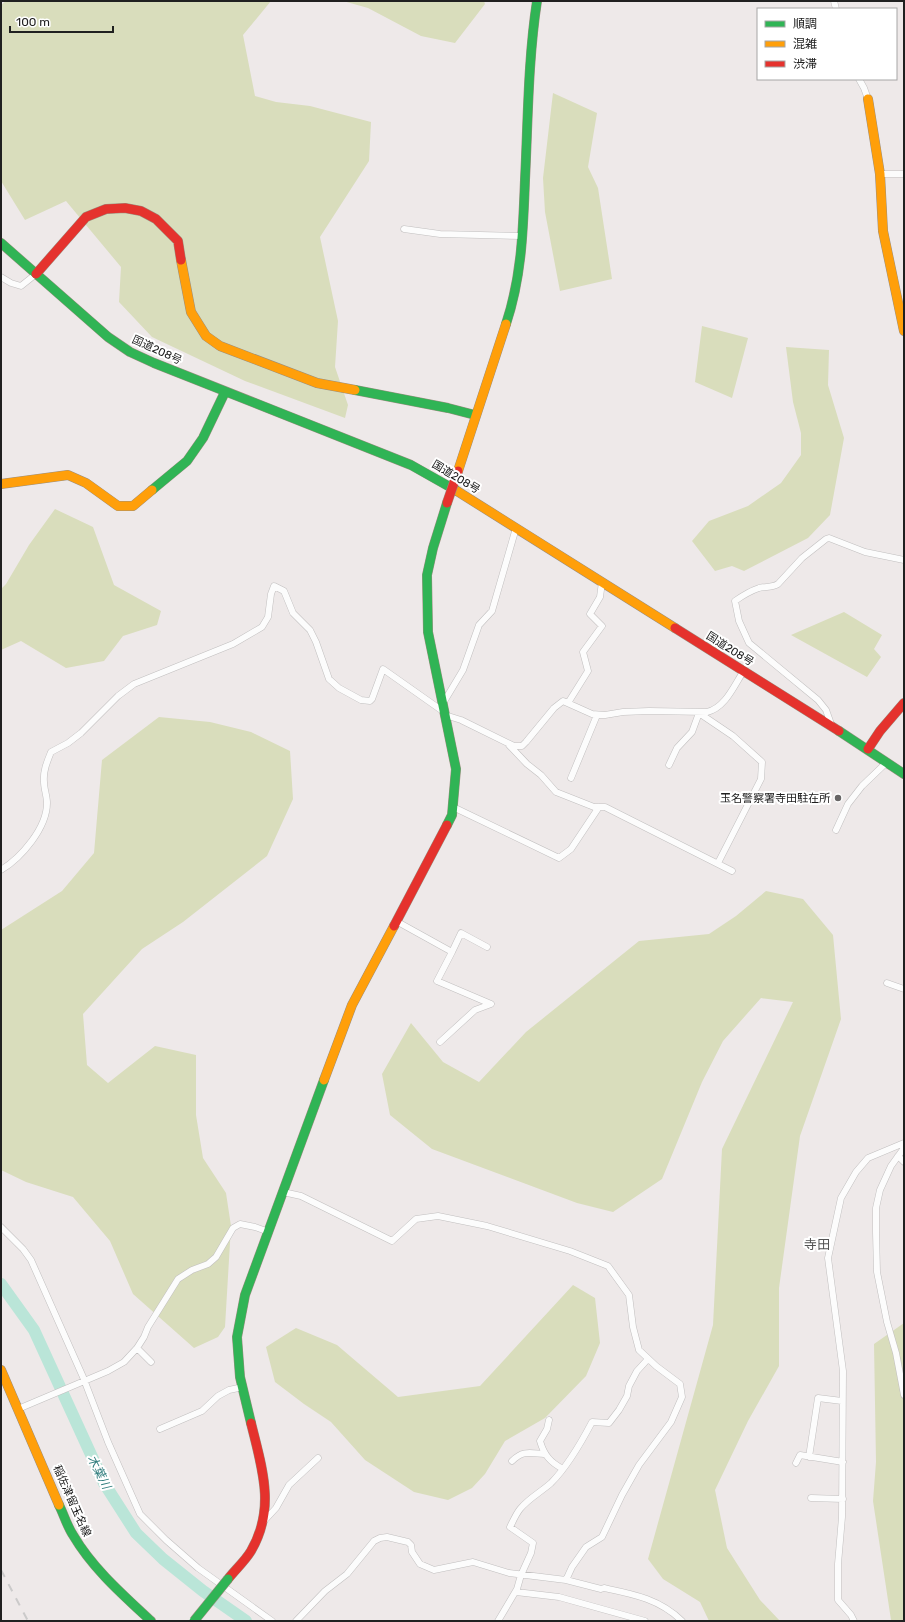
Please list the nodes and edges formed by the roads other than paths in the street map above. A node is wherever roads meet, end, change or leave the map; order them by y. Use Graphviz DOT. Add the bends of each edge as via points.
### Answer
graph roads {
  1 [pos="537,1"];
  2 [pos="859,80"];
  3 [pos="864,98"];
  4 [pos="880,174"];
  5 [pos="904,174"];
  6 [pos="404,229"];
  7 [pos="523,236"];
  8 [pos="1,243"];
  9 [pos="36,274"];
  10 [pos="1,277"];
  11 [pos="904,331"];
  12 [pos="225,392"];
  13 [pos="475,415"];
  14 [pos="1,484"];
  15 [pos="516,528"];
  16 [pos="904,560"];
  17 [pos="602,582"];
  18 [pos="743,672"];
  19 [pos="904,702"];
  20 [pos="568,704"];
  21 [pos="444,711"];
  22 [pos="699,713"];
  23 [pos="597,715"];
  24 [pos="832,727"];
  25 [pos="508,744"];
  26 [pos="868,749"];
  27 [pos="887,762"];
  28 [pos="669,765"];
  29 [pos="904,772"];
  30 [pos="571,778"];
  31 [pos="453,807"];
  32 [pos="598,807"];
  33 [pos="836,830"];
  34 [pos="718,863"];
  35 [pos="1,870"];
  36 [pos="732,871"];
  37 [pos="396,921"];
  38 [pos="487,947"];
  39 [pos="452,952"];
  40 [pos="887,983"];
  41 [pos="904,989"];
  42 [pos="440,1042"];
  43 [pos="904,1143"];
  44 [pos="904,1148"];
  45 [pos="898,1156"];
  46 [pos="904,1162"];
  47 [pos="283,1192"];
  48 [pos="1,1227"];
  49 [pos="269,1232"];
  50 [pos="137,1348"];
  51 [pos="648,1359"];
  52 [pos="151,1362"];
  53 [pos="1,1370"];
  54 [pos="84,1381"];
  55 [pos="243,1387"];
  56 [pos="904,1395"];
  57 [pos="842,1401"];
  58 [pos="18,1409"];
  59 [pos="549,1420"];
  60 [pos="160,1429"];
  61 [pos="544,1454"];
  62 [pos="809,1457"];
  63 [pos="318,1458"];
  64 [pos="512,1461"];
  65 [pos="843,1462"];
  66 [pos="796,1463"];
  67 [pos="563,1469"];
  68 [pos="811,1498"];
  69 [pos="843,1499"];
  70 [pos="264,1521"];
  71 [pos="521,1575"];
  72 [pos="566,1580"];
  73 [pos="516,1592"];
  74 [pos="500,1619"];
  75 [pos="151,1621"];
  76 [pos="194,1621"];
  77 [pos="272,1621"];
  78 [pos="296,1621"];
  79 [pos="507,1621"];
  80 [pos="645,1621"];
  81 [pos="682,1621"];
  82 [pos="854,1621"];
  1 -- 7 [label="main road" via="529,86"];
  2 -- 3 [label="street" via="864,88"];
  3 -- 4 [label="main road"];
  4 -- 5 [label="street"];
  4 -- 11 [label="main road" via="883,231"];
  6 -- 7 [label="street" via="440,234"];
  7 -- 13 [label="main road" via="520,267 511,308"];
  8 -- 9 [label="main road, 国道208号"];
  9 -- 10 [label="street" via="21,286"];
  9 -- 12 [label="main road, 国道208号" via="108,337 130,352"];
  9 -- 13 [label="main road" via="86,217 106,210 125,208 141,212 156,219 178,241 191,312 206,336 220,346 317,383"];
  12 -- 14 [label="main road" via="203,438 187,462 133,506 118,506 86,483 68,475"];
  12 -- 15 [label="main road, 国道208号" via="412,466"];
  13 -- 21 [label="main road, bridge" via="433,548 427,575 428,632"];
  15 -- 17 [label="main road, 国道208号"];
  15 -- 21 [label="street" via="492,611 479,625 463,670"];
  16 -- 24 [label="street" via="865,552 829,538 802,558 774,587 758,588 735,601 739,621 749,643 818,700 826,710"];
  17 -- 18 [label="main road, 国道208号"];
  17 -- 20 [label="street" via="600,597 590,614 602,626 582,652 588,671"];
  18 -- 22 [label="street" via="718,708"];
  18 -- 24 [label="main road, 国道208号"];
  19 -- 26 [label="main road"];
  20 -- 23 [label="street"];
  20 -- 25 [label="street" via="563,702 554,708 522,746"];
  21 -- 25 [label="street"];
  21 -- 31 [label="main road" via="456,769"];
  21 -- 35 [label="street" via="383,669 370,701 361,700 339,688 329,679 310,630 293,613 284,591 274,586 268,617 262,627 233,644 134,684 68,743 51,752 45,766 46,812 36,836"];
  22 -- 23 [label="street" via="649,711"];
  22 -- 28 [label="street" via="692,732 678,748"];
  22 -- 34 [label="street" via="733,736 762,762 761,779"];
  23 -- 30 [label="street"];
  24 -- 26 [label="main road, 国道208号"];
  25 -- 32 [label="street" via="556,792"];
  26 -- 27 [label="main road, 国道208号"];
  27 -- 29 [label="main road, 国道208号"];
  27 -- 33 [label="street" via="848,804"];
  31 -- 32 [label="street" via="558,858 571,849"];
  31 -- 37 [label="main road" via="452,815"];
  32 -- 34 [label="street" via="605,807"];
  34 -- 36 [label="street"];
  37 -- 39 [label="street"];
  37 -- 47 [label="main road" via="352,1005"];
  38 -- 39 [label="street" via="461,933"];
  39 -- 42 [label="street" via="438,981 491,1004 475,1010"];
  40 -- 41 [label="street"];
  43 -- 57 [label="street" via="868,1158 856,1172 841,1198 828,1258 843,1371"];
  44 -- 45 [label="street"];
  45 -- 46 [label="street"];
  45 -- 56 [label="street" via="880,1190 876,1208 877,1272"];
  47 -- 49 [label="main road"];
  47 -- 51 [label="street" via="301,1196 392,1241 416,1218 438,1216 487,1226 570,1251 608,1266 629,1295 639,1350"];
  48 -- 54 [label="street" via="31,1260"];
  49 -- 50 [label="street" via="255,1226 240,1224 233,1228 216,1257 208,1264 178,1279"];
  49 -- 55 [label="main road" via="245,1295 237,1337"];
  50 -- 52 [label="street"];
  50 -- 54 [label="street" via="124,1362"];
  51 -- 67 [label="street" via="637,1370 620,1410 609,1423 592,1422 584,1439"];
  51 -- 72 [label="street" via="680,1384 682,1398 671,1422 639,1465 602,1537 586,1547"];
  53 -- 58 [label="main road, 稲佐津留玉名線"];
  54 -- 58 [label="street"];
  54 -- 77 [label="street" via="140,1514 198,1568"];
  55 -- 60 [label="street" via="229,1390 218,1396 202,1411"];
  55 -- 70 [label="main road" via="265,1482"];
  57 -- 62 [label="street" via="818,1398"];
  57 -- 65 [label="street"];
  58 -- 75 [label="main road, 稲佐津留玉名線" via="80,1548 110,1582"];
  59 -- 61 [label="street" via="540,1441"];
  61 -- 64 [label="street" via="526,1452 518,1454"];
  61 -- 67 [label="street" via="552,1463"];
  62 -- 65 [label="street"];
  62 -- 66 [label="street" via="800,1455"];
  63 -- 70 [label="street" via="289,1485 276,1508"];
  65 -- 69 [label="street"];
  67 -- 71 [label="street" via="551,1483 529,1499 510,1527 533,1543"];
  68 -- 69 [label="street"];
  69 -- 82 [label="street" via="838,1600"];
  70 -- 76 [label="main road, bridge" via="251,1551"];
  71 -- 72 [label="street"];
  71 -- 73 [label="street"];
  71 -- 78 [label="street" via="473,1562 434,1570 420,1564 408,1542 380,1538 374,1541 347,1574 325,1591"];
  72 -- 81 [label="street" via="642,1596 670,1611"];
  73 -- 74 [label="street"];
  73 -- 80 [label="street" via="559,1597"];
  74 -- 79 [label="street"];
}
